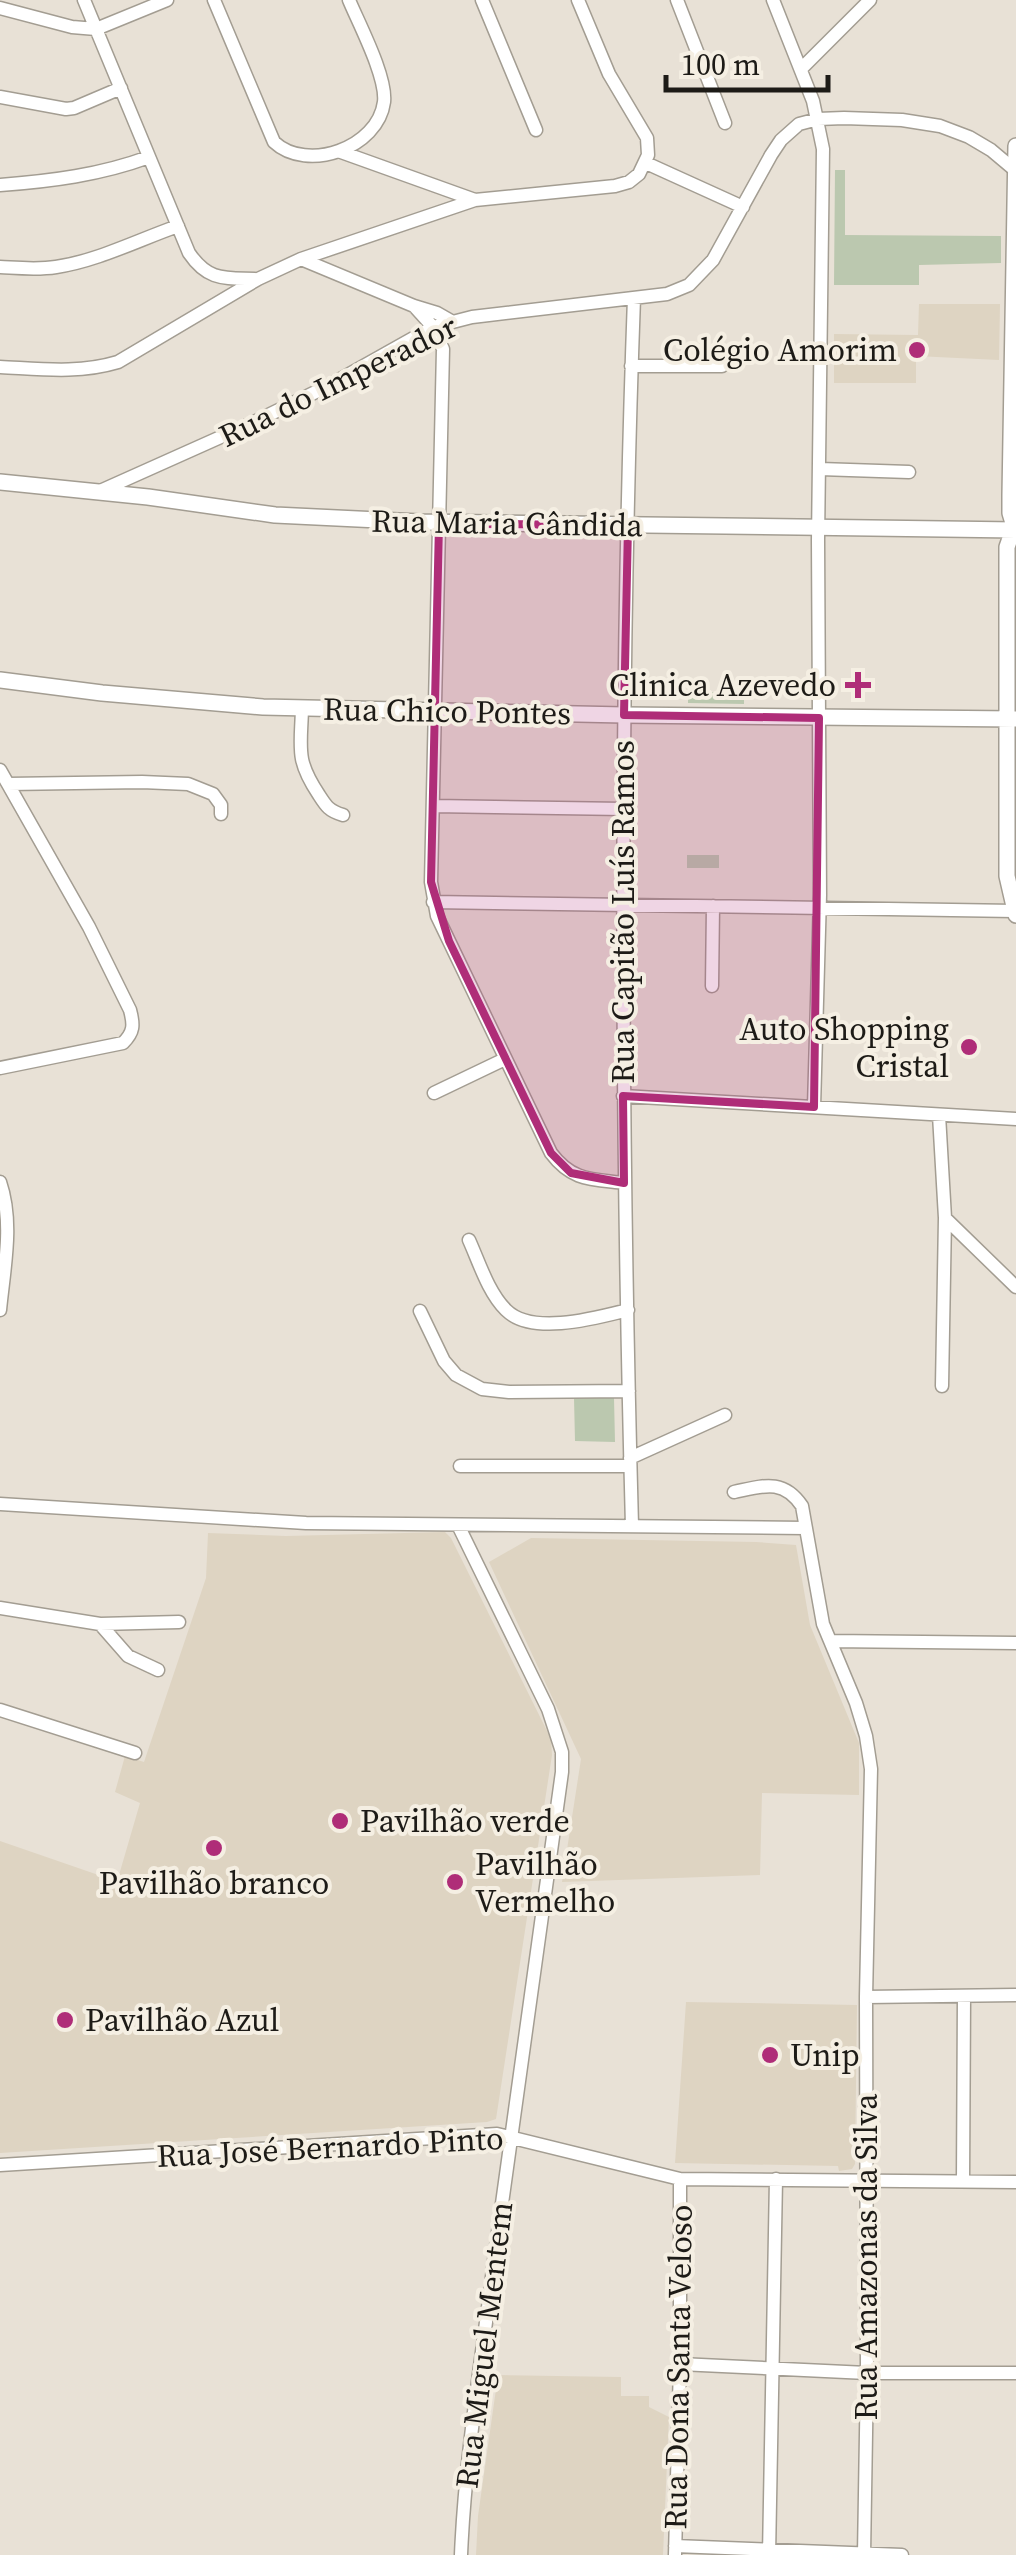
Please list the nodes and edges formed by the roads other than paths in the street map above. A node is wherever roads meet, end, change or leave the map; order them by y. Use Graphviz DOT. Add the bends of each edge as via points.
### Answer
graph roads {
  1 [pos="84,0"];
  2 [pos="168,0"];
  3 [pos="214,0"];
  4 [pos="348,0"];
  5 [pos="482,0"];
  6 [pos="578,0"];
  7 [pos="677,0"];
  8 [pos="773,0"];
  9 [pos="870,0"];
  10 [pos="0,8"];
  11 [pos="96,29"];
  12 [pos="801,70"];
  13 [pos="120,88"];
  14 [pos="0,97"];
  15 [pos="818,119"];
  16 [pos="725,123"];
  17 [pos="536,130"];
  18 [pos="1016,146"];
  19 [pos="341,152"];
  20 [pos="149,157"];
  21 [pos="646,164"];
  22 [pos="1016,171"];
  23 [pos="0,185"];
  24 [pos="475,200"];
  25 [pos="742,207"];
  26 [pos="178,226"];
  27 [pos="300,259"];
  28 [pos="0,267"];
  29 [pos="258,279"];
  30 [pos="634,298"];
  31 [pos="414,306"];
  32 [pos="450,321"];
  33 [pos="432,328"];
  34 [pos="631,366"];
  35 [pos="722,366"];
  36 [pos="0,367"];
  37 [pos="160,465"];
  38 [pos="820,469"];
  39 [pos="909,472"];
  40 [pos="0,482"];
  41 [pos="98,492"];
  42 [pos="148,497"];
  43 [pos="440,523"];
  44 [pos="628,526"];
  45 [pos="818,528"];
  46 [pos="1015,531"];
  47 [pos="0,680"];
  48 [pos="302,708"];
  49 [pos="436,711"];
  50 [pos="624,716"];
  51 [pos="820,718"];
  52 [pos="1012,719"];
  53 [pos="0,770"];
  54 [pos="8,784"];
  55 [pos="434,806"];
  56 [pos="624,809"];
  57 [pos="221,814"];
  58 [pos="343,815"];
  59 [pos="434,902"];
  60 [pos="625,905"];
  61 [pos="713,906"];
  62 [pos="820,908"];
  63 [pos="1016,913"];
  64 [pos="712,986"];
  65 [pos="506,1058"];
  66 [pos="0,1068"];
  67 [pos="434,1093"];
  68 [pos="623,1096"];
  69 [pos="814,1107"];
  70 [pos="939,1115"];
  71 [pos="1016,1119"];
  72 [pos="0,1182"];
  73 [pos="624,1183"];
  74 [pos="945,1218"];
  75 [pos="4,1238"];
  76 [pos="469,1240"];
  77 [pos="1016,1286"];
  78 [pos="0,1310"];
  79 [pos="628,1310"];
  80 [pos="420,1312"];
  81 [pos="942,1386"];
  82 [pos="629,1391"];
  83 [pos="725,1414"];
  84 [pos="630,1462"];
  85 [pos="460,1466"];
  86 [pos="734,1492"];
  87 [pos="0,1504"];
  88 [pos="458,1525"];
  89 [pos="632,1526"];
  90 [pos="806,1528"];
  91 [pos="0,1608"];
  92 [pos="180,1622"];
  93 [pos="100,1624"];
  94 [pos="830,1642"];
  95 [pos="1016,1643"];
  96 [pos="158,1670"];
  97 [pos="0,1710"];
  98 [pos="136,1753"];
  99 [pos="1016,1995"];
  100 [pos="964,1996"];
  101 [pos="866,1997"];
  102 [pos="510,2136"];
  103 [pos="0,2165"];
  104 [pos="680,2179"];
  105 [pos="776,2179"];
  106 [pos="866,2180"];
  107 [pos="963,2181"];
  108 [pos="1016,2182"];
  109 [pos="680,2364"];
  110 [pos="773,2368"];
  111 [pos="867,2373"];
  112 [pos="1016,2373"];
  113 [pos="675,2550"];
  114 [pos="769,2552"];
  115 [pos="864,2554"];
  116 [pos="461,2555"];
  117 [pos="902,2555"];
  1 -- 11 [label="street"];
  2 -- 11 [label="street"];
  3 -- 19 [label="street" via="274,142 297,155"];
  4 -- 19 [label="street" via="384,100 372,128"];
  5 -- 17 [label="street"];
  6 -- 21 [label="street" via="646,138"];
  7 -- 16 [label="street"];
  8 -- 12 [label="street"];
  9 -- 12 [label="street"];
  10 -- 11 [label="street"];
  11 -- 13 [label="street"];
  12 -- 15 [label="street"];
  13 -- 14 [label="street" via="66,109"];
  13 -- 20 [label="street"];
  15 -- 22 [label="street" via="940,126 992,150"];
  15 -- 25 [label="street, Rua do Imperador" via="799,124 781,140"];
  15 -- 38 [label="street"];
  18 -- 22 [label="main road"];
  19 -- 24 [label="street"];
  20 -- 23 [label="street" via="92,174"];
  20 -- 26 [label="street"];
  21 -- 24 [label="street" via="615,186"];
  21 -- 25 [label="street"];
  22 -- 46 [label="main road" via="1010,495"];
  24 -- 27 [label="street"];
  25 -- 30 [label="street, Rua do Imperador" via="713,260 689,285"];
  26 -- 28 [label="street" via="57,267"];
  26 -- 29 [label="street" via="205,271"];
  27 -- 29 [label="street"];
  27 -- 31 [label="street"];
  29 -- 36 [label="street" via="118,362 72,371"];
  30 -- 32 [label="street, Rua do Imperador"];
  30 -- 34 [label="street, Rua Capitão Luís Ramos"];
  31 -- 32 [label="street"];
  31 -- 33 [label="street"];
  32 -- 33 [label="street, Rua do Imperador"];
  33 -- 37 [label="street, Rua do Imperador" via="328,386"];
  33 -- 43 [label="street" via="443,348"];
  34 -- 35 [label="street"];
  34 -- 44 [label="street, Rua Capitão Luís Ramos"];
  37 -- 41 [label="street, Rua do Imperador"];
  37 -- 42 [label="street" via="146,480"];
  38 -- 39 [label="street"];
  38 -- 45 [label="street"];
  40 -- 41 [label="main road, Rua Maria Cândida"];
  41 -- 42 [label="main road, Rua Maria Cândida"];
  42 -- 43 [label="main road, Rua Maria Cândida" via="275,515"];
  43 -- 44 [label="main road, Rua Maria Cândida"];
  43 -- 49 [label="street"];
  44 -- 45 [label="main road, Rua Maria Cândida"];
  44 -- 50 [label="street, Rua Capitão Luís Ramos"];
  45 -- 46 [label="main road, Rua Maria Cândida"];
  45 -- 51 [label="street"];
  46 -- 52 [label="main road" via="1007,543"];
  47 -- 48 [label="main road, Rua Chico Pontes"];
  48 -- 49 [label="main road, Rua Chico Pontes"];
  48 -- 58 [label="street" via="305,774 328,809"];
  49 -- 50 [label="main road, Rua Chico Pontes"];
  49 -- 55 [label="street"];
  50 -- 51 [label="main road, Rua Chico Pontes"];
  50 -- 56 [label="street, Rua Capitão Luís Ramos"];
  51 -- 52 [label="main road, Rua Chico Pontes"];
  51 -- 62 [label="street"];
  52 -- 63 [label="main road" via="1007,876"];
  53 -- 54 [label="street"];
  54 -- 57 [label="street" via="188,784 213,794"];
  54 -- 66 [label="street" via="134,1025 123,1043"];
  55 -- 56 [label="street"];
  55 -- 59 [label="street"];
  56 -- 60 [label="street, Rua Capitão Luís Ramos"];
  59 -- 60 [label="street"];
  59 -- 65 [label="street"];
  60 -- 61 [label="street"];
  60 -- 68 [label="street, Rua Capitão Luís Ramos"];
  61 -- 62 [label="street"];
  61 -- 64 [label="street"];
  62 -- 63 [label="street"];
  62 -- 69 [label="street"];
  65 -- 67 [label="street"];
  65 -- 73 [label="street" via="560,1166 582,1178"];
  68 -- 69 [label="street"];
  68 -- 73 [label="street, Rua Capitão Luís Ramos"];
  69 -- 70 [label="street"];
  70 -- 71 [label="street"];
  70 -- 74 [label="street"];
  72 -- 75 [label="street"];
  73 -- 79 [label="street, Rua Capitão Luís Ramos"];
  74 -- 77 [label="street"];
  74 -- 81 [label="street"];
  75 -- 78 [label="street"];
  76 -- 79 [label="street" via="499,1300 516,1317 580,1322"];
  79 -- 82 [label="street, Rua Capitão Luís Ramos"];
  80 -- 82 [label="street" via="444,1361 482,1390"];
  82 -- 84 [label="street, Rua Capitão Luís Ramos"];
  83 -- 84 [label="street"];
  84 -- 85 [label="street"];
  84 -- 89 [label="street, Rua Capitão Luís Ramos"];
  86 -- 90 [label="street, Rua Amazonas da Silva" via="784,1488 802,1506"];
  87 -- 88 [label="street"];
  88 -- 89 [label="street"];
  88 -- 102 [label="street, Rua Miguel Mentem" via="548,1709 562,1752"];
  89 -- 90 [label="street"];
  90 -- 94 [label="street, Rua Amazonas da Silva"];
  91 -- 93 [label="street"];
  92 -- 93 [label="street"];
  93 -- 96 [label="street" via="128,1656"];
  94 -- 95 [label="street"];
  94 -- 101 [label="street, Rua Amazonas da Silva" via="856,1703 871,1769"];
  97 -- 98 [label="street"];
  99 -- 100 [label="street"];
  100 -- 101 [label="street"];
  100 -- 107 [label="street"];
  101 -- 106 [label="street, Rua Amazonas da Silva"];
  102 -- 103 [label="street, Rua José Bernardo Pinto"];
  102 -- 104 [label="street, Rua José Bernardo Pinto"];
  102 -- 116 [label="street, Rua Miguel Mentem"];
  104 -- 105 [label="street, Rua José Bernardo Pinto"];
  104 -- 109 [label="street, Rua Dona Santa Veloso"];
  105 -- 106 [label="street, Rua José Bernardo Pinto"];
  105 -- 110 [label="street"];
  106 -- 107 [label="street, Rua José Bernardo Pinto"];
  106 -- 111 [label="street, Rua Amazonas da Silva"];
  107 -- 108 [label="street, Rua José Bernardo Pinto"];
  109 -- 110 [label="street"];
  109 -- 113 [label="street, Rua Dona Santa Veloso"];
  110 -- 111 [label="street"];
  110 -- 114 [label="street"];
  111 -- 112 [label="street"];
  111 -- 115 [label="street, Rua Amazonas da Silva"];
  113 -- 114 [label="street"];
  114 -- 115 [label="street"];
  115 -- 117 [label="street"];
}
